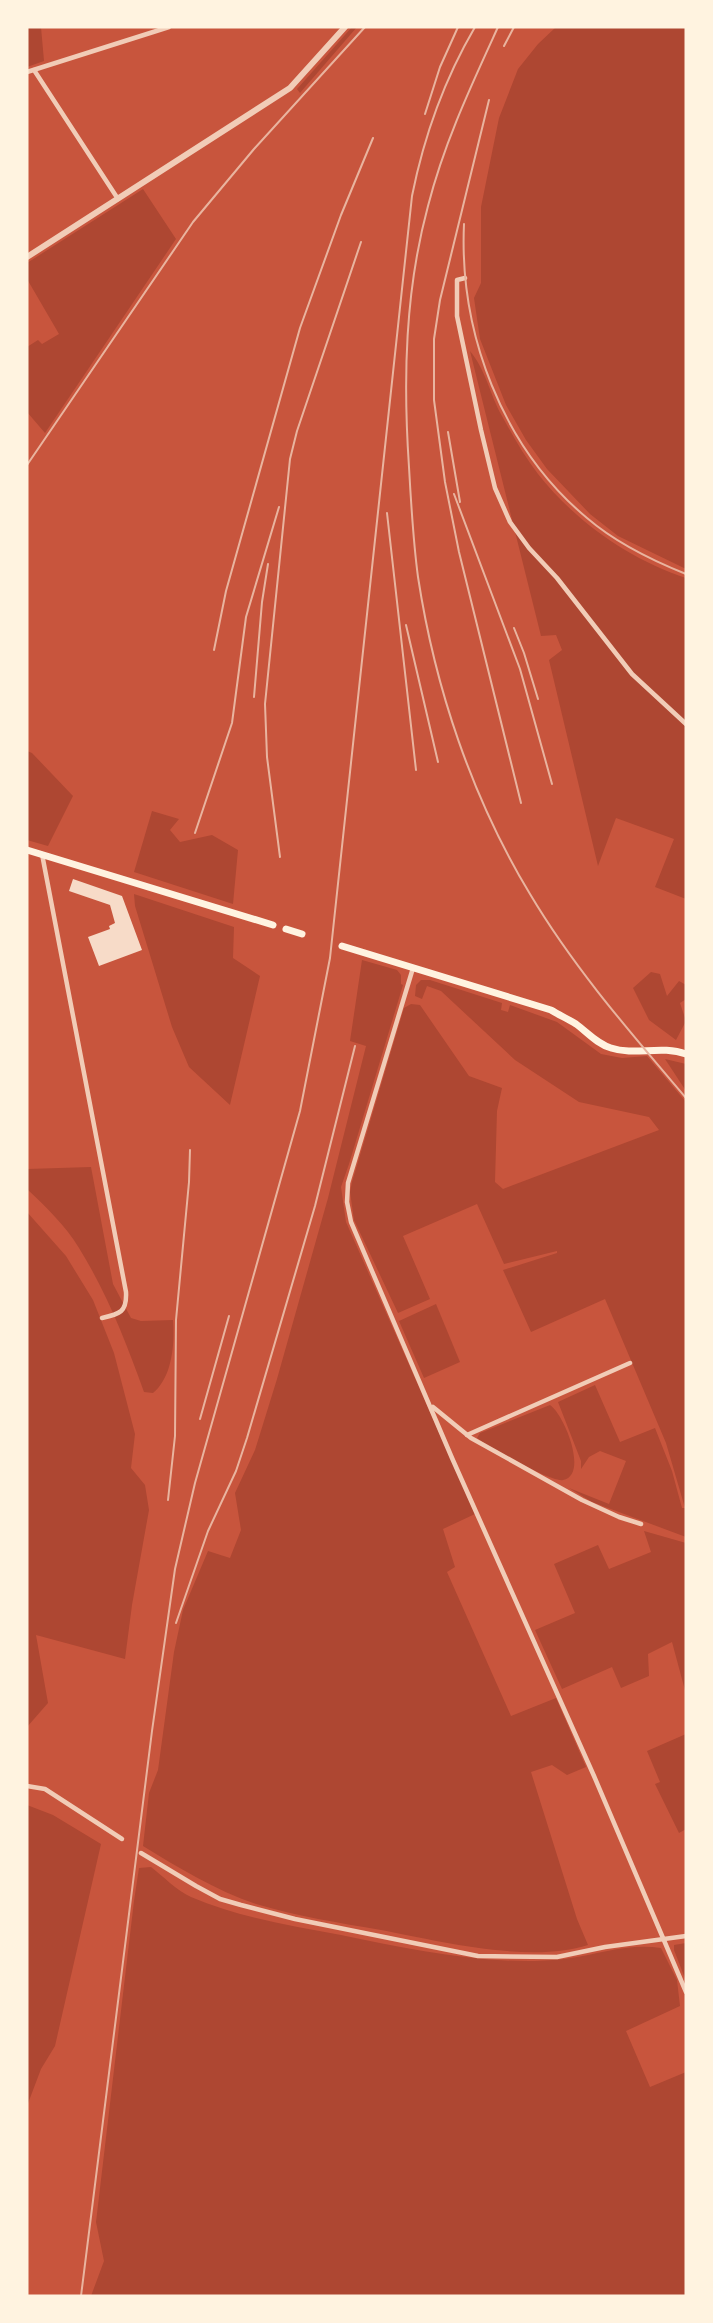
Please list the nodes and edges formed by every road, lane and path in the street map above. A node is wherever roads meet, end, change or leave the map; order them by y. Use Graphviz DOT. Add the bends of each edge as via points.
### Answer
graph roads {
  1 [pos="169,27"];
  2 [pos="345,27"];
  3 [pos="34,70"];
  4 [pos="27,72"];
  5 [pos="118,199"];
  6 [pos="27,257"];
  7 [pos="465,278"];
  8 [pos="686,724"];
  9 [pos="27,850"];
  10 [pos="42,854"];
  11 [pos="273,925"];
  12 [pos="286,929"];
  13 [pos="302,934"];
  14 [pos="342,946"];
  15 [pos="413,968"];
  16 [pos="686,1054"];
  17 [pos="102,1318"];
  18 [pos="630,1363"];
  19 [pos="430,1405"];
  20 [pos="467,1435"];
  21 [pos="641,1524"];
  22 [pos="27,1786"];
  23 [pos="122,1839"];
  24 [pos="141,1853"];
  25 [pos="686,1936"];
  26 [pos="663,1940"];
  27 [pos="686,1992"];
  1 -- 3 [label="street"];
  2 -- 5 [label="street" via="290,88"];
  3 -- 4 [label="street"];
  3 -- 5 [label="street"];
  5 -- 6 [label="street"];
  7 -- 8 [label="street" via="457,280 458,316 495,488 510,522 632,674"];
  9 -- 10 [label="main road"];
  10 -- 11 [label="main road"];
  10 -- 17 [label="street" via="126,1292 124,1308"];
  12 -- 13 [label="main road"];
  14 -- 15 [label="main road"];
  15 -- 16 [label="main road" via="551,1010 610,1048 665,1049"];
  15 -- 19 [label="street" via="350,1175 347,1202 356,1234"];
  18 -- 20 [label="street"];
  19 -- 20 [label="street"];
  19 -- 26 [label="street"];
  20 -- 21 [label="street" via="573,1495"];
  22 -- 23 [label="street" via="45,1789"];
  24 -- 26 [label="street" via="220,1899 295,1919 478,1956 556,1957"];
  25 -- 26 [label="street"];
  26 -- 27 [label="street"];
}
